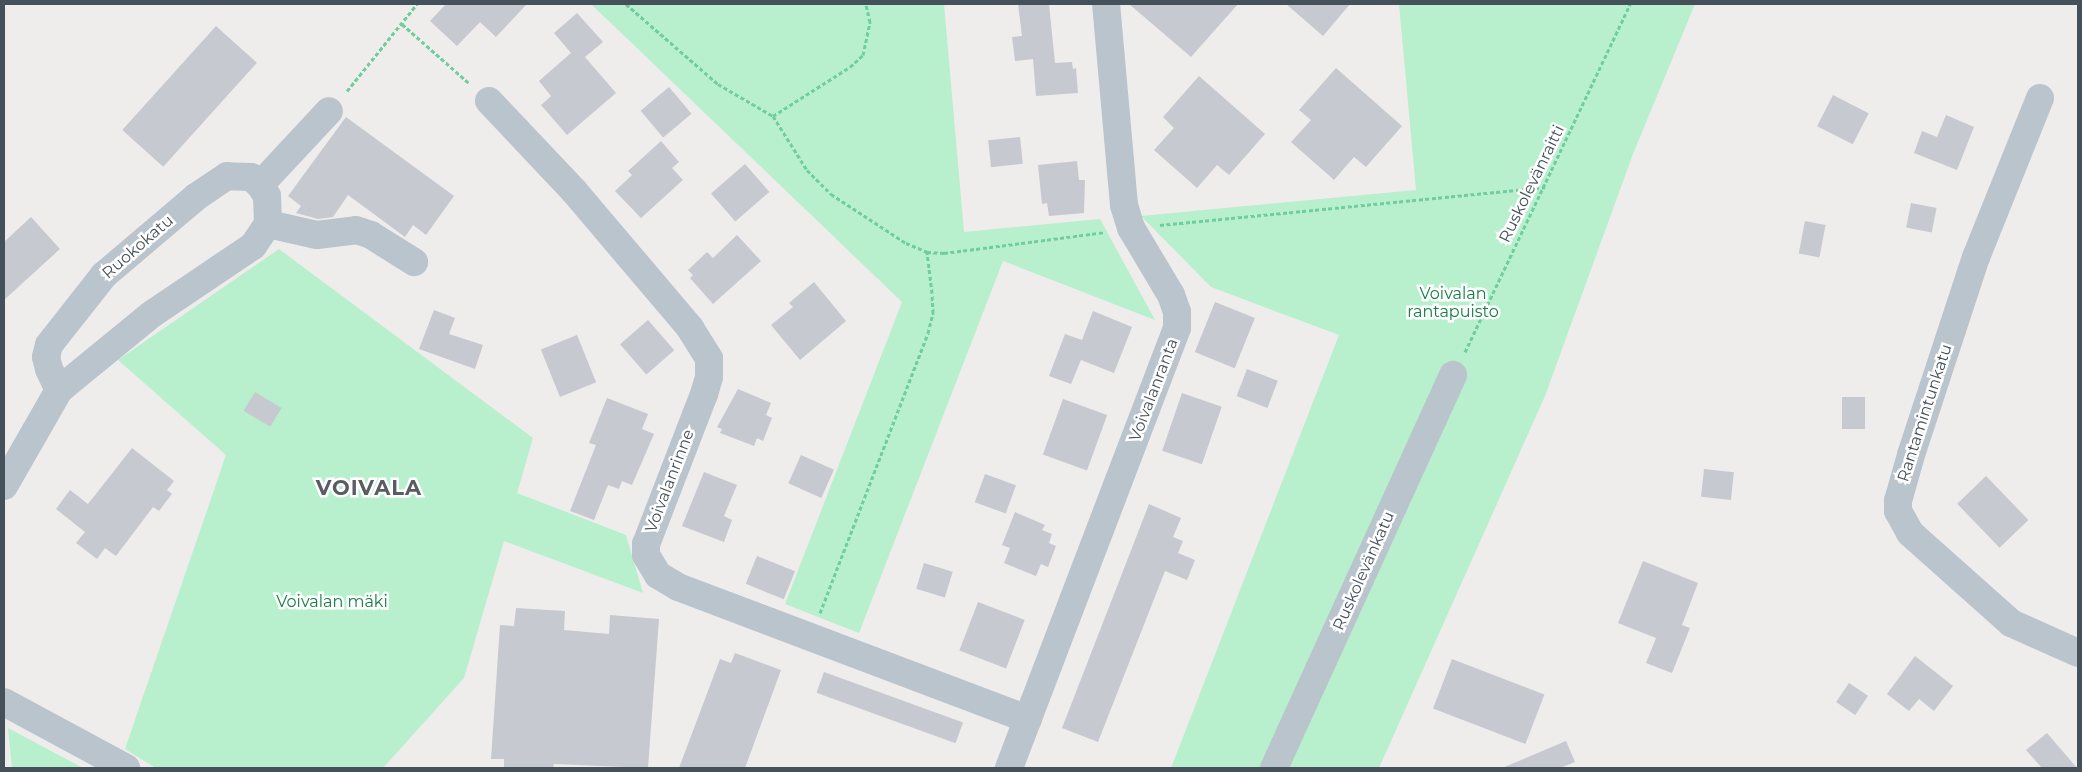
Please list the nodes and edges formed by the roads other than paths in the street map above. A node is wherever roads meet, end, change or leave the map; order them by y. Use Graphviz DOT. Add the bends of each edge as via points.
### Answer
graph roads {
  1 [pos="1106,4"];
  2 [pos="2040,98"];
  3 [pos="489,101"];
  4 [pos="329,111"];
  5 [pos="260,184"];
  6 [pos="268,224"];
  7 [pos="414,262"];
  8 [pos="1453,375"];
  9 [pos="59,390"];
  10 [pos="4,486"];
  11 [pos="2078,653"];
  12 [pos="4,702"];
  13 [pos="1028,719"];
  14 [pos="126,768"];
  15 [pos="1009,768"];
  16 [pos="1274,768"];
  1 -- 13 [label="street, Voivalanranta" via="1120,182 1131,228 1171,295 1177,312 1177,328"];
  2 -- 11 [label="street, Rantamintunkatu" via="1976,256 1911,455 1898,511 1910,533 2004,618 2042,639"];
  3 -- 13 [label="street, Voivalanrinne" via="606,229 690,328 709,359 709,377 704,394 648,534 646,555 651,566 678,587"];
  4 -- 5 [label="street"];
  5 -- 6 [label="street" via="268,196"];
  5 -- 9 [label="street, Ruokokatu" via="251,177 227,176 189,203 104,275 49,345 46,357"];
  6 -- 7 [label="street" via="317,236 356,230 371,235"];
  6 -- 9 [label="street" via="252,246 152,314"];
  8 -- 16 [label="street, Ruskolevänkatu"];
  9 -- 10 [label="street"];
  12 -- 14 [label="street" via="80,740"];
  13 -- 15 [label="street, Voivalanranta"];
}
